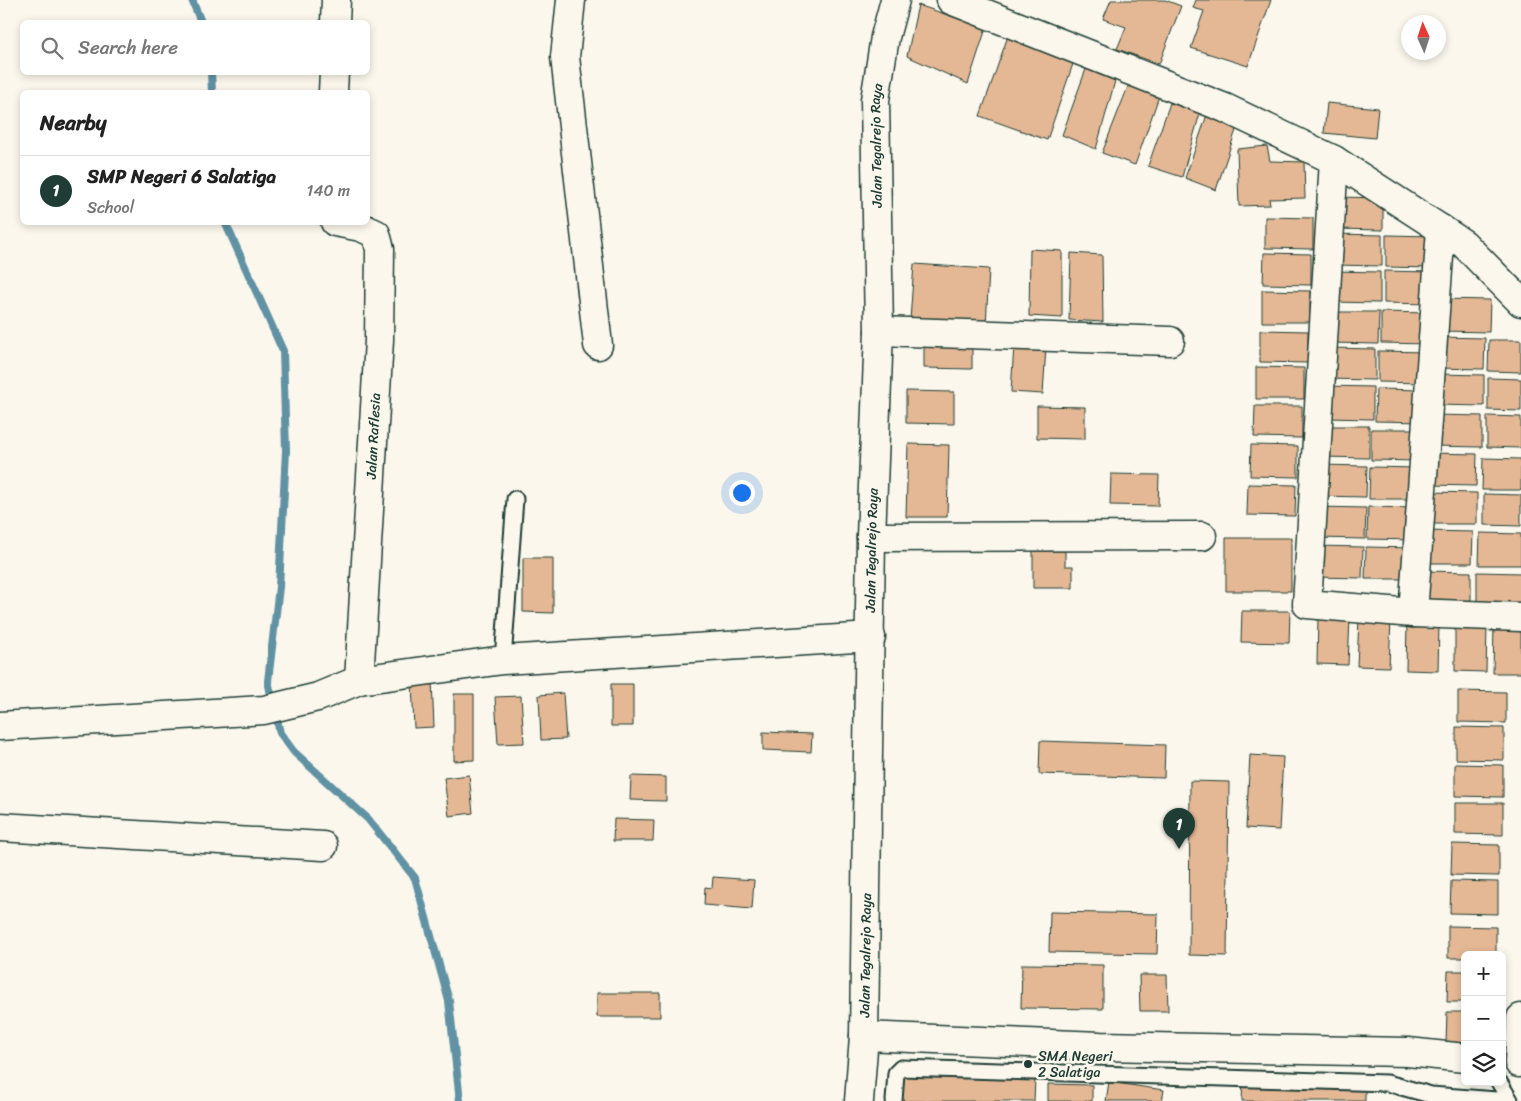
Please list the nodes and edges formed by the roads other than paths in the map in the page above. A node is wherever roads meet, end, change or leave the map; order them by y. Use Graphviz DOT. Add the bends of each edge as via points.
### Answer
graph roads {
  1 [pos="336,0"];
  2 [pos="571,0"];
  3 [pos="894,0"];
  4 [pos="951,0"];
  5 [pos="336,20"];
  6 [pos="334,75"];
  7 [pos="333,90"];
  8 [pos="1334,160"];
  9 [pos="351,225"];
  10 [pos="1441,229"];
  11 [pos="1521,302"];
  12 [pos="879,331"];
  13 [pos="1170,341"];
  14 [pos="598,345"];
  15 [pos="515,499"];
  16 [pos="1202,536"];
  17 [pos="871,537"];
  18 [pos="1413,612"];
  19 [pos="1521,617"];
  20 [pos="870,637"];
  21 [pos="503,660"];
  22 [pos="359,680"];
  23 [pos="0,726"];
  24 [pos="0,827"];
  25 [pos="323,846"];
  26 [pos="1521,1018"];
  27 [pos="864,1036"];
  28 [pos="1461,1058"];
  29 [pos="1514,1063"];
  30 [pos="1501,1086"];
  31 [pos="859,1101"];
  32 [pos="894,1101"];
  33 [pos="1510,1101"];
  1 -- 5 [label="street"];
  2 -- 14 [label="street" via="565,57"];
  3 -- 12 [label="street, Jalan Tegalrejo Raya" via="875,100"];
  4 -- 8 [label="street" via="1225,108"];
  6 -- 7 [label="street"];
  8 -- 10 [label="street"];
  8 -- 18 [label="street" via="1306,601 1310,606"];
  9 -- 22 [label="street, Jalan Raflesia" via="376,234 380,249 379,340"];
  10 -- 11 [label="street" via="1464,244"];
  10 -- 18 [label="street"];
  12 -- 13 [label="street"];
  12 -- 17 [label="street, Jalan Tegalrejo Raya"];
  15 -- 21 [label="lane"];
  16 -- 17 [label="street"];
  17 -- 20 [label="street, Jalan Tegalrejo Raya"];
  18 -- 19 [label="street"];
  20 -- 21 [label="street"];
  20 -- 27 [label="street, Jalan Tegalrejo Raya"];
  21 -- 22 [label="street"];
  22 -- 23 [label="street" via="275,708"];
  24 -- 25 [label="street"];
  26 -- 29 [label="street"];
  27 -- 28 [label="street" via="1100,1046 1408,1052"];
  27 -- 31 [label="street, Jalan Tegalrejo Raya"];
  30 -- 33 [label="lane"];
  32 -- 33 [label="lane" via="896,1073 900,1068 1387,1083 1430,1095"];
}
